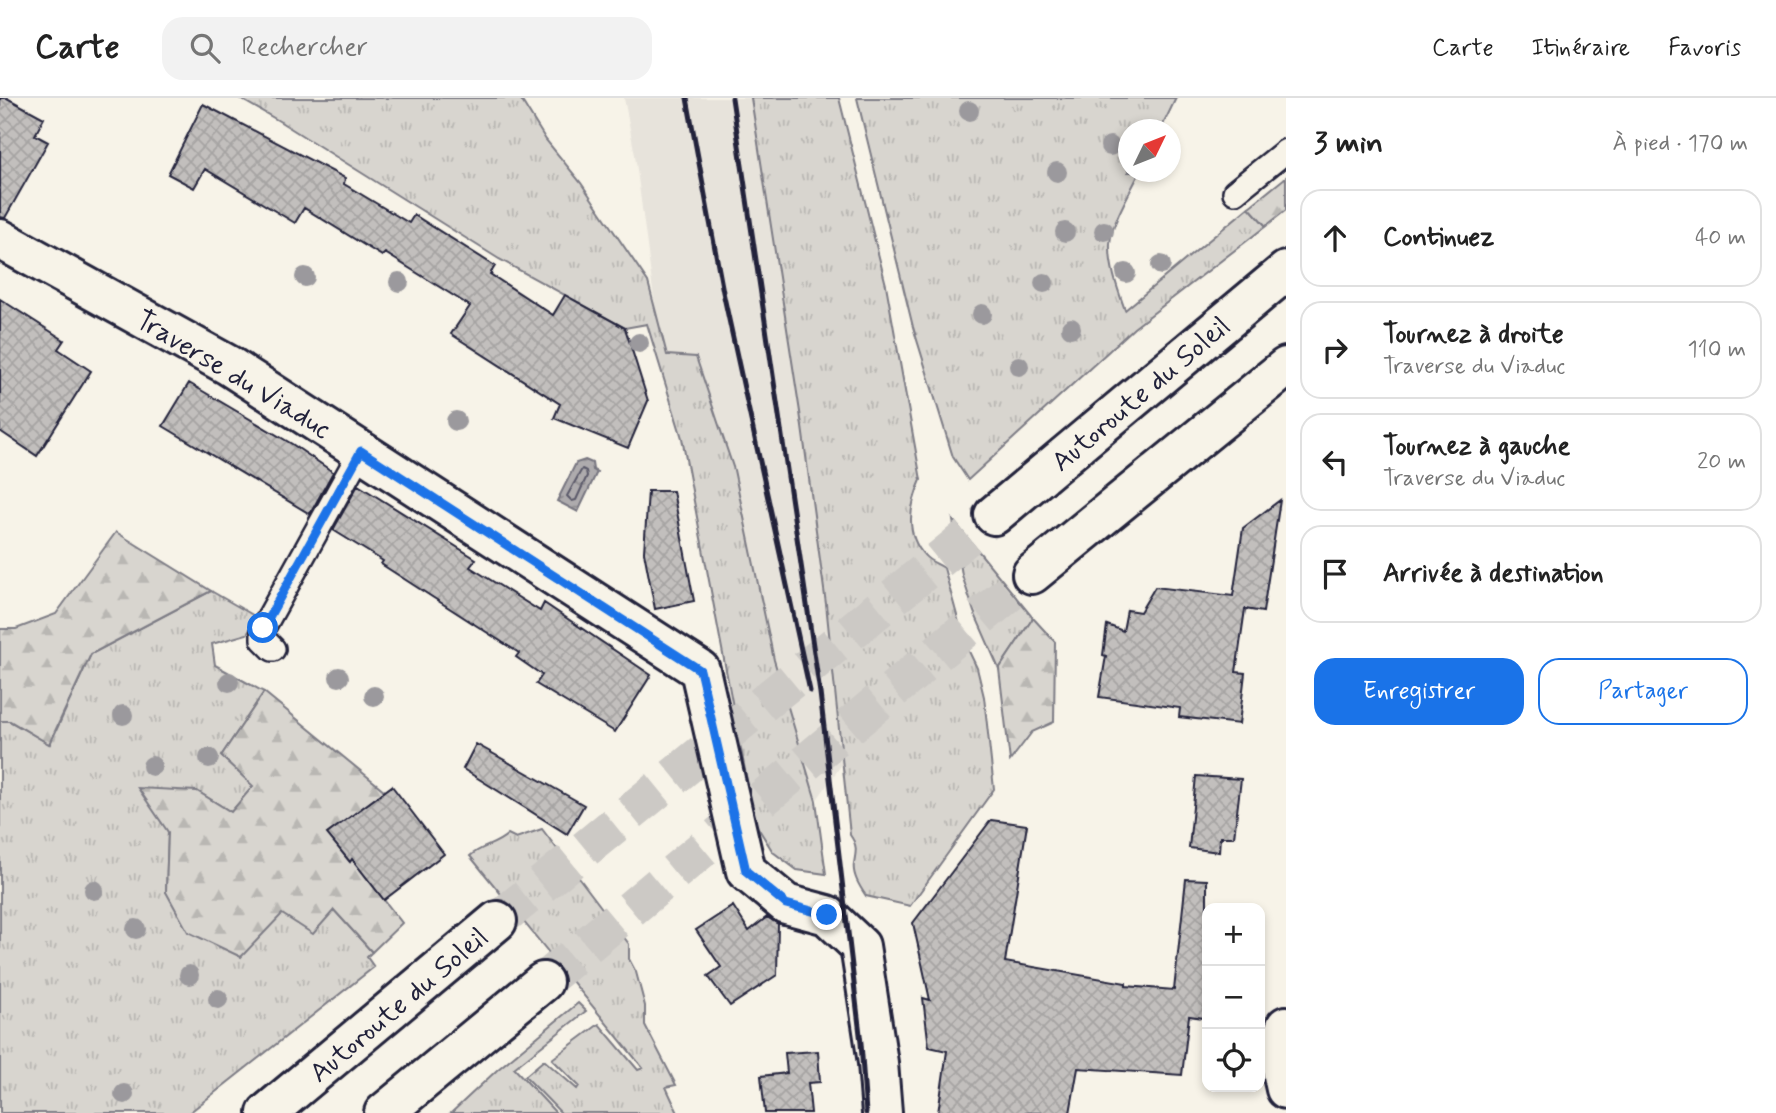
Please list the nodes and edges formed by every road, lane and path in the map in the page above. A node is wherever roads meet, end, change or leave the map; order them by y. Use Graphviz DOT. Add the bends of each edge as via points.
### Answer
graph roads {
  1 [pos="1286,150"];
  2 [pos="1235,192"];
  3 [pos="0,239"];
  4 [pos="1286,271"];
  5 [pos="1286,367"];
  6 [pos="361,451"];
  7 [pos="994,515"];
  8 [pos="1032,574"];
  9 [pos="273,649"];
  10 [pos="497,921"];
  11 [pos="543,982"];
  12 [pos="1286,1026"];
  13 [pos="1286,1089"];
  14 [pos="267,1113"];
  15 [pos="384,1113"];
  16 [pos="882,1113"];
  1 -- 2 [label="lane"];
  3 -- 6 [label="main road, Traverse du Viaduc" via="228,365"];
  4 -- 7 [label="main road, Autoroute du Soleil"];
  5 -- 8 [label="main road"];
  6 -- 9 [label="lane" via="263,628 263,639"];
  6 -- 16 [label="main road, Traverse du Viaduc" via="700,670 746,871 786,904 827,915 860,946"];
  10 -- 14 [label="main road, Autoroute du Soleil"];
  11 -- 15 [label="main road"];
  12 -- 13 [label="main road" via="1280,1051"];
}
